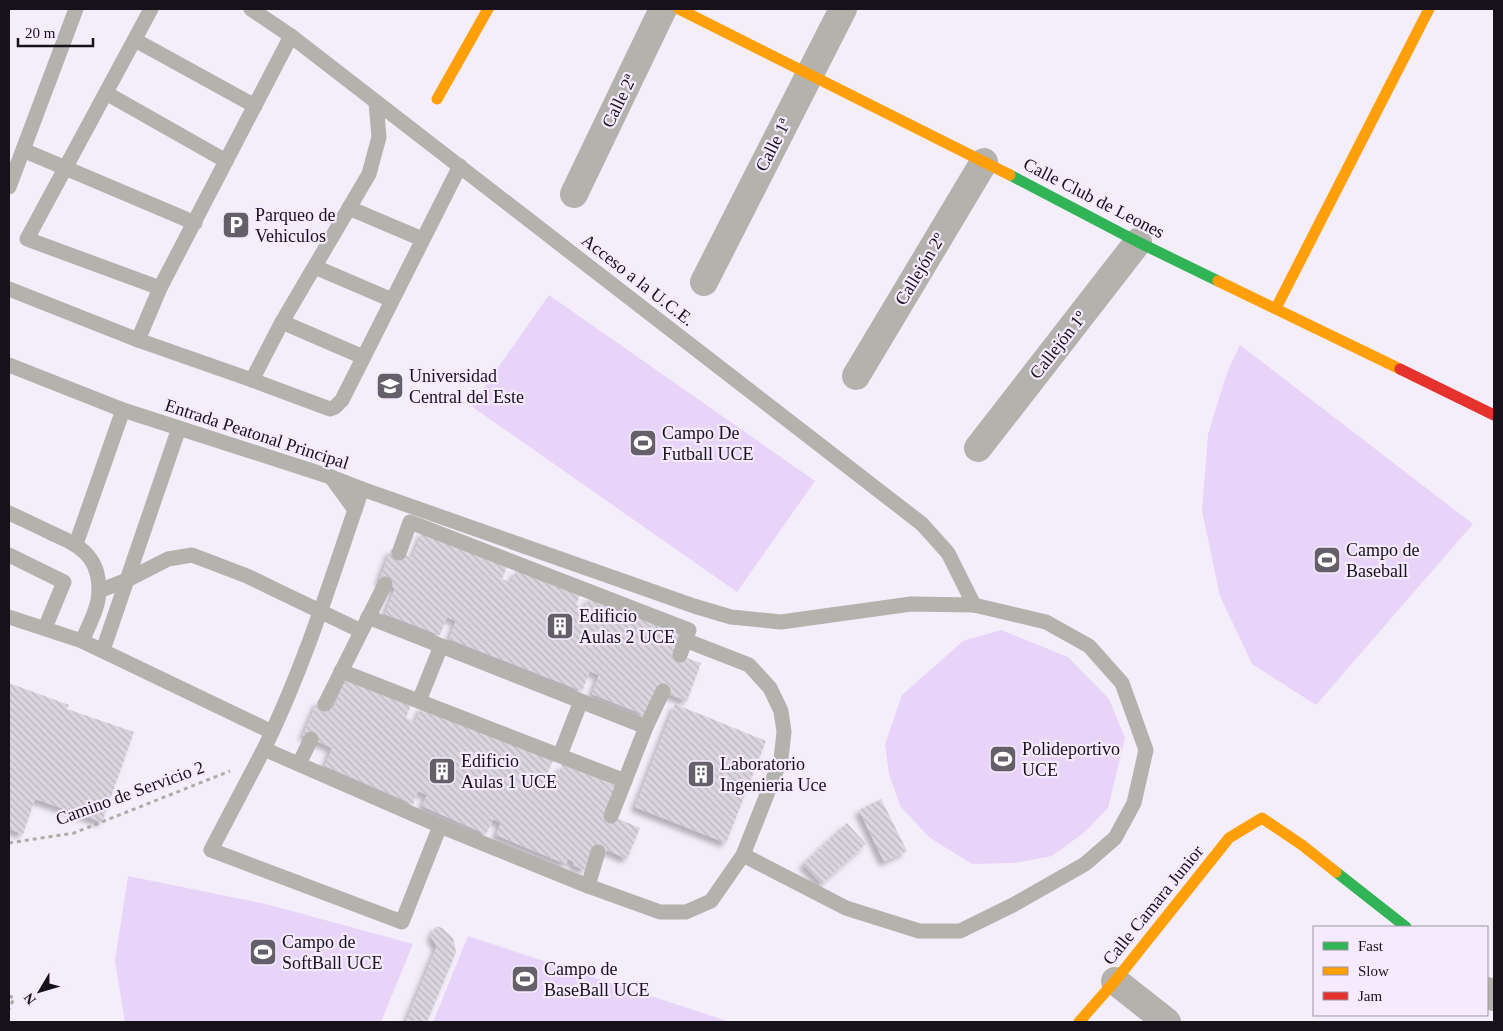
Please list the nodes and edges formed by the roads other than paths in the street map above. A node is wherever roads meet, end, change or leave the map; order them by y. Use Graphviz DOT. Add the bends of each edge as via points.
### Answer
graph roads {
  1 [pos="76,9"];
  2 [pos="151,9"];
  3 [pos="251,9"];
  4 [pos="488,9"];
  5 [pos="663,9"];
  6 [pos="679,9"];
  7 [pos="843,9"];
  8 [pos="1429,9"];
  9 [pos="291,36"];
  10 [pos="135,40"];
  11 [pos="810,73"];
  12 [pos="106,93"];
  13 [pos="437,99"];
  14 [pos="376,102"];
  15 [pos="255,106"];
  16 [pos="23,150"];
  17 [pos="226,161"];
  18 [pos="984,162"];
  19 [pos="460,166"];
  20 [pos="65,169"];
  21 [pos="9,187"];
  22 [pos="574,194"];
  23 [pos="349,208"];
  24 [pos="194,223"];
  25 [pos="422,239"];
  26 [pos="1138,242"];
  27 [pos="315,267"];
  28 [pos="704,282"];
  29 [pos="160,288"];
  30 [pos="9,290"];
  31 [pos="392,300"];
  32 [pos="1276,308"];
  33 [pos="282,322"];
  34 [pos="138,340"];
  35 [pos="363,357"];
  36 [pos="9,365"];
  37 [pos="856,376"];
  38 [pos="252,380"];
  39 [pos="123,410"];
  40 [pos="1494,415"];
  41 [pos="179,428"];
  42 [pos="978,448"];
  43 [pos="331,477"];
  44 [pos="362,489"];
  45 [pos="414,507"];
  46 [pos="355,510"];
  47 [pos="9,513"];
  48 [pos="410,522"];
  49 [pos="76,544"];
  50 [pos="399,552"];
  51 [pos="9,555"];
  52 [pos="128,580"];
  53 [pos="385,584"];
  54 [pos="99,591"];
  55 [pos="974,605"];
  56 [pos="9,617"];
  57 [pos="368,617"];
  58 [pos="319,618"];
  59 [pos="45,628"];
  60 [pos="361,631"];
  61 [pos="685,640"];
  62 [pos="82,641"];
  63 [pos="441,646"];
  64 [pos="103,650"];
  65 [pos="680,655"];
  66 [pos="341,671"];
  67 [pos="663,692"];
  68 [pos="419,701"];
  69 [pos="580,702"];
  70 [pos="325,704"];
  71 [pos="646,727"];
  72 [pos="272,732"];
  73 [pos="311,739"];
  74 [pos="261,754"];
  75 [pos="560,755"];
  76 [pos="299,764"];
  77 [pos="625,780"];
  78 [pos="611,816"];
  79 [pos="440,826"];
  80 [pos="598,852"];
  81 [pos="743,855"];
  82 [pos="588,886"];
  83 [pos="1405,926"];
  84 [pos="1115,981"];
  85 [pos="1079,1022"];
  86 [pos="1167,1022"];
  1 -- 16 [label="lane"];
  2 -- 10 [label="lane"];
  3 -- 9 [label="lane, Acceso a la U.C.E."];
  4 -- 13 [label="street"];
  5 -- 22 [label="street, Calle 2ª"];
  6 -- 11 [label="street, Calle Club de Leones"];
  7 -- 11 [label="street, Calle 1ª"];
  8 -- 32 [label="street"];
  9 -- 14 [label="lane, Acceso a la U.C.E."];
  9 -- 15 [label="lane"];
  10 -- 12 [label="lane"];
  10 -- 15 [label="lane"];
  11 -- 18 [label="street, Calle Club de Leones"];
  11 -- 28 [label="street, Calle 1ª"];
  12 -- 17 [label="lane"];
  12 -- 20 [label="lane"];
  14 -- 19 [label="lane, Acceso a la U.C.E."];
  14 -- 23 [label="lane" via="378,137 369,174"];
  15 -- 17 [label="lane"];
  16 -- 20 [label="lane"];
  16 -- 21 [label="lane"];
  17 -- 24 [label="lane"];
  18 -- 26 [label="street, Calle Club de Leones"];
  18 -- 37 [label="street, Callejón 2º"];
  19 -- 25 [label="lane"];
  19 -- 55 [label="lane, Acceso a la U.C.E." via="922,524 948,553"];
  20 -- 24 [label="lane"];
  20 -- 29 [label="lane" via="27,239"];
  23 -- 25 [label="lane"];
  23 -- 27 [label="lane"];
  24 -- 29 [label="lane"];
  25 -- 31 [label="lane"];
  26 -- 32 [label="street, Calle Club de Leones"];
  26 -- 42 [label="street, Callejón 1º"];
  27 -- 31 [label="lane"];
  27 -- 33 [label="lane"];
  29 -- 34 [label="lane"];
  30 -- 34 [label="lane"];
  31 -- 35 [label="lane"];
  32 -- 40 [label="street, Calle Club de Leones"];
  33 -- 35 [label="lane"];
  33 -- 38 [label="lane"];
  34 -- 38 [label="lane"];
  35 -- 38 [label="lane" via="342,400 330,409"];
  36 -- 39 [label="lane, Entrada Peatonal Principal"];
  39 -- 41 [label="lane, Entrada Peatonal Principal"];
  39 -- 49 [label="lane"];
  41 -- 43 [label="lane, Entrada Peatonal Principal"];
  41 -- 52 [label="lane"];
  43 -- 44 [label="lane, Entrada Peatonal Principal"];
  43 -- 46 [label="lane"];
  44 -- 45 [label="lane"];
  44 -- 46 [label="lane, Entrada Peatonal Principal"];
  45 -- 48 [label="lane"];
  45 -- 55 [label="lane" via="731,618 781,622 911,604"];
  46 -- 58 [label="lane, Entrada Peatonal Principal"];
  47 -- 49 [label="lane"];
  48 -- 50 [label="lane"];
  48 -- 61 [label="lane" via="689,630"];
  49 -- 54 [label="lane" via="89,557 97,572"];
  51 -- 59 [label="lane" via="64,582"];
  52 -- 54 [label="lane"];
  52 -- 58 [label="lane" via="168,559 192,555 247,576"];
  52 -- 64 [label="lane"];
  53 -- 57 [label="lane"];
  54 -- 62 [label="lane"];
  55 -- 81 [label="lane" via="1046,622 1089,646 1122,683 1146,750 1134,803 1115,838 1085,864 960,931 919,931 846,908"];
  56 -- 59 [label="lane"];
  57 -- 60 [label="lane"];
  57 -- 63 [label="lane"];
  58 -- 60 [label="lane"];
  58 -- 72 [label="lane, Entrada Peatonal Principal"];
  59 -- 62 [label="lane"];
  60 -- 66 [label="lane"];
  61 -- 65 [label="lane"];
  61 -- 81 [label="lane" via="749,665 770,688 781,711 784,732 781,759"];
  62 -- 64 [label="lane"];
  63 -- 68 [label="lane"];
  63 -- 69 [label="lane"];
  64 -- 72 [label="lane"];
  66 -- 68 [label="lane"];
  66 -- 70 [label="lane"];
  67 -- 71 [label="lane"];
  68 -- 75 [label="lane"];
  69 -- 71 [label="lane"];
  69 -- 75 [label="lane"];
  71 -- 77 [label="lane"];
  72 -- 74 [label="lane, Entrada Peatonal Principal"];
  73 -- 76 [label="lane"];
  74 -- 76 [label="lane"];
  74 -- 79 [label="lane, Entrada Peatonal Principal" via="211,850 402,922"];
  75 -- 77 [label="lane"];
  76 -- 79 [label="lane"];
  77 -- 78 [label="lane"];
  79 -- 82 [label="lane"];
  80 -- 82 [label="lane"];
  81 -- 82 [label="lane" via="711,901 686,912 660,912"];
  83 -- 84 [label="street, Calle Camara Junior" via="1302,845 1262,818 1229,838"];
  84 -- 85 [label="street, Calle Camara Junior"];
  84 -- 86 [label="street"];
}
